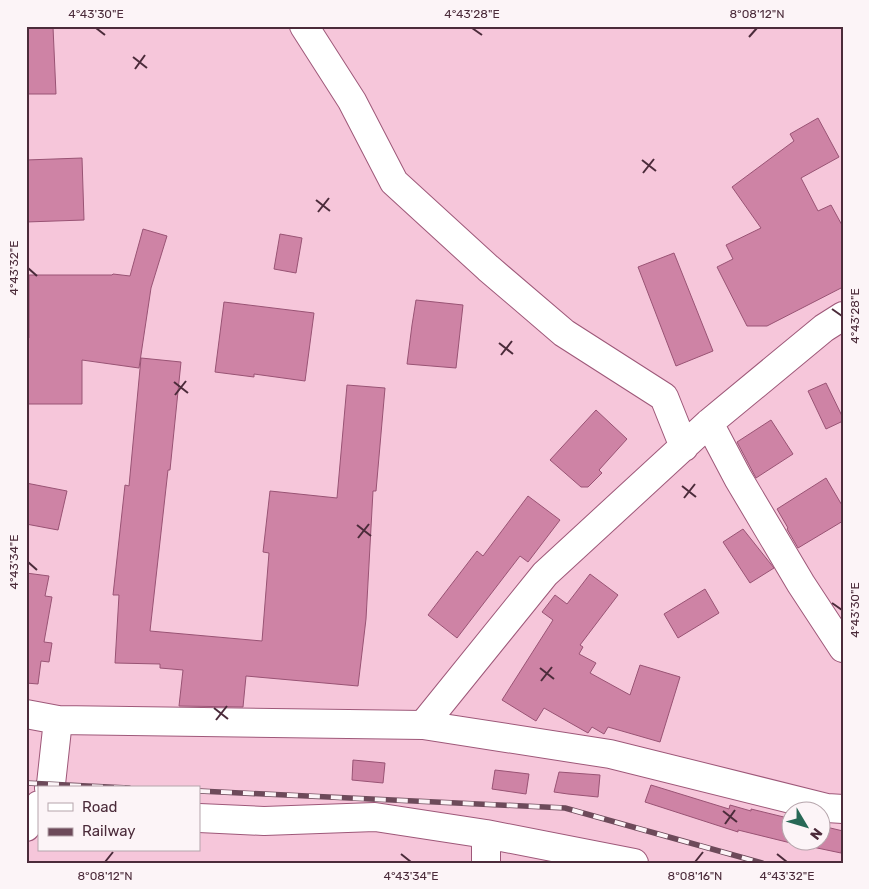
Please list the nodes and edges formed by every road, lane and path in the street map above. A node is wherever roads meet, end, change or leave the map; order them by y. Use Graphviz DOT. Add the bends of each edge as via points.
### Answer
graph roads {
  1 [pos="304,26"];
  2 [pos="843,316"];
  3 [pos="709,424"];
  4 [pos="684,447"];
  5 [pos="843,648"];
  6 [pos="26,714"];
  7 [pos="58,720"];
  8 [pos="423,725"];
  9 [pos="50,786"];
  10 [pos="38,807"];
  11 [pos="843,809"];
  12 [pos="200,818"];
  13 [pos="26,828"];
  14 [pos="486,834"];
  15 [pos="486,863"];
  16 [pos="634,863"];
  1 -- 4 [label="street" via="352,101 394,182 564,333 664,397"];
  2 -- 3 [label="street" via="824,328"];
  3 -- 4 [label="street"];
  3 -- 5 [label="street" via="801,584"];
  4 -- 8 [label="street" via="545,574"];
  6 -- 7 [label="street"];
  7 -- 8 [label="street"];
  7 -- 9 [label="street"];
  8 -- 11 [label="street" via="610,754 827,808"];
  10 -- 13 [label="street"];
  12 -- 14 [label="street" via="264,821 375,817"];
  14 -- 15 [label="street"];
  14 -- 16 [label="street"];
}
